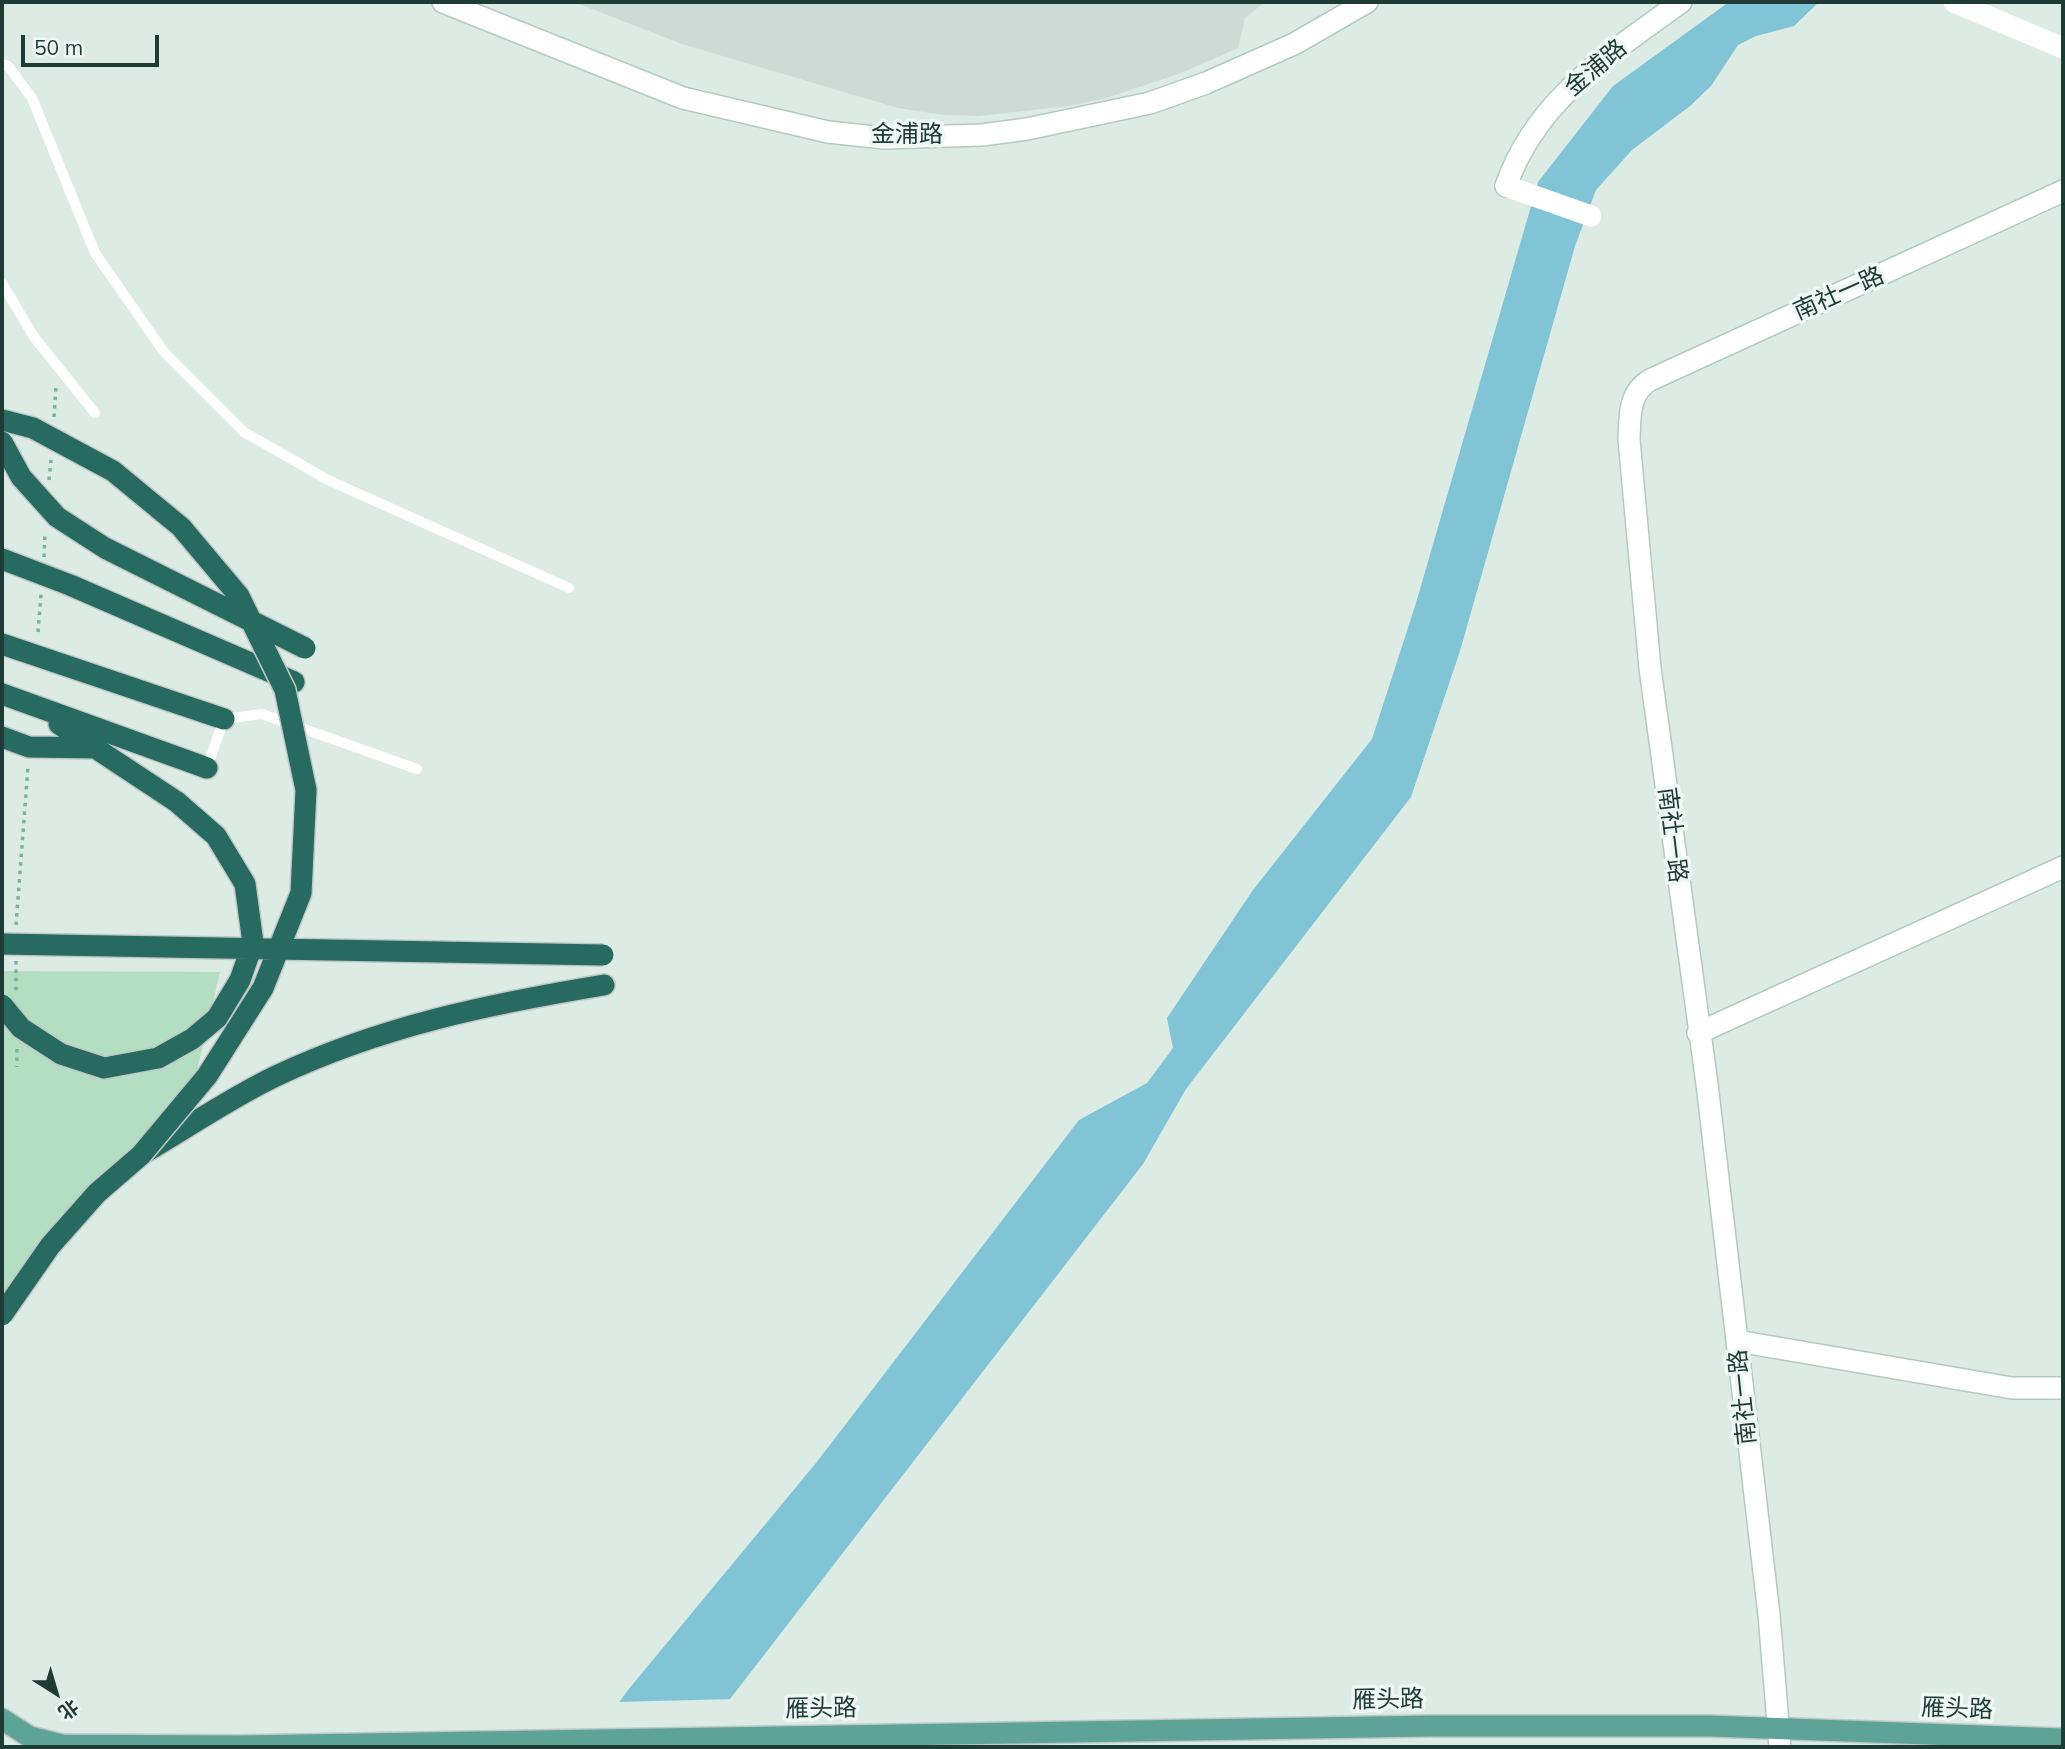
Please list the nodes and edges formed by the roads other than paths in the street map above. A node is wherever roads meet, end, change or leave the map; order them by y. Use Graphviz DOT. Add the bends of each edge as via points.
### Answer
graph roads {
  1 [pos="443,2"];
  2 [pos="1367,2"];
  3 [pos="1681,2"];
  4 [pos="1954,2"];
  5 [pos="2063,48"];
  6 [pos="2,64"];
  7 [pos="2063,191"];
  8 [pos="1591,216"];
  9 [pos="2,283"];
  10 [pos="95,413"];
  11 [pos="2,420"];
  12 [pos="2,442"];
  13 [pos="2,559"];
  14 [pos="569,588"];
  15 [pos="2,644"];
  16 [pos="305,648"];
  17 [pos="294,682"];
  18 [pos="2,694"];
  19 [pos="25,702"];
  20 [pos="224,719"];
  21 [pos="2,737"];
  22 [pos="98,748"];
  23 [pos="207,768"];
  24 [pos="417,769"];
  25 [pos="2063,867"];
  26 [pos="2,944"];
  27 [pos="603,955"];
  28 [pos="604,985"];
  29 [pos="2,1005"];
  30 [pos="1698,1033"];
  31 [pos="141,1155"];
  32 [pos="2,1315"];
  33 [pos="1737,1341"];
  34 [pos="2063,1388"];
  35 [pos="2,1719"];
  36 [pos="1779,1738"];
  37 [pos="2063,1739"];
  38 [pos="239,1747"];
  1 -- 2 [label="street, 金浦路" via="683,98 828,132 884,138 982,135 1070,122 1150,103 1282,49"];
  3 -- 8 [label="street, 金浦路" via="1573,82 1517,157 1512,188"];
  4 -- 5 [label="street"];
  6 -- 14 [label="lane" via="32,98 95,253 164,352 244,432 328,480"];
  7 -- 30 [label="street, 南社一路" via="1657,377 1634,398 1629,440 1650,668"];
  9 -- 10 [label="lane" via="34,337"];
  11 -- 31 [label="highway, bridge" via="33,428 113,471 181,527 239,596 285,690 306,790 301,893 263,988 207,1076"];
  12 -- 16 [label="highway, bridge" via="21,477 57,517 105,548"];
  13 -- 17 [label="highway"];
  15 -- 20 [label="highway"];
  18 -- 19 [label="highway"];
  19 -- 22 [label="highway"];
  19 -- 23 [label="highway"];
  20 -- 23 [label="lane"];
  20 -- 24 [label="lane" via="262,714"];
  21 -- 22 [label="highway" via="29,747"];
  22 -- 29 [label="highway, bridge" via="177,802 216,836 245,884 253,943 240,981 216,1018 192,1039 158,1058 104,1068 61,1054 21,1028"];
  25 -- 30 [label="street"];
  26 -- 27 [label="highway, bridge"];
  28 -- 31 [label="highway" via="485,1005 380,1033 275,1077"];
  30 -- 33 [label="street, 南社一路"];
  31 -- 32 [label="highway, bridge" via="97,1194 50,1246"];
  33 -- 34 [label="street" via="1994,1385"];
  33 -- 36 [label="street, 南社一路"];
  35 -- 38 [label="main road, 雁头路" via="30,1737 62,1745"];
  36 -- 37 [label="main road, 雁头路"];
  36 -- 38 [label="main road, 雁头路" via="1430,1726"];
}
